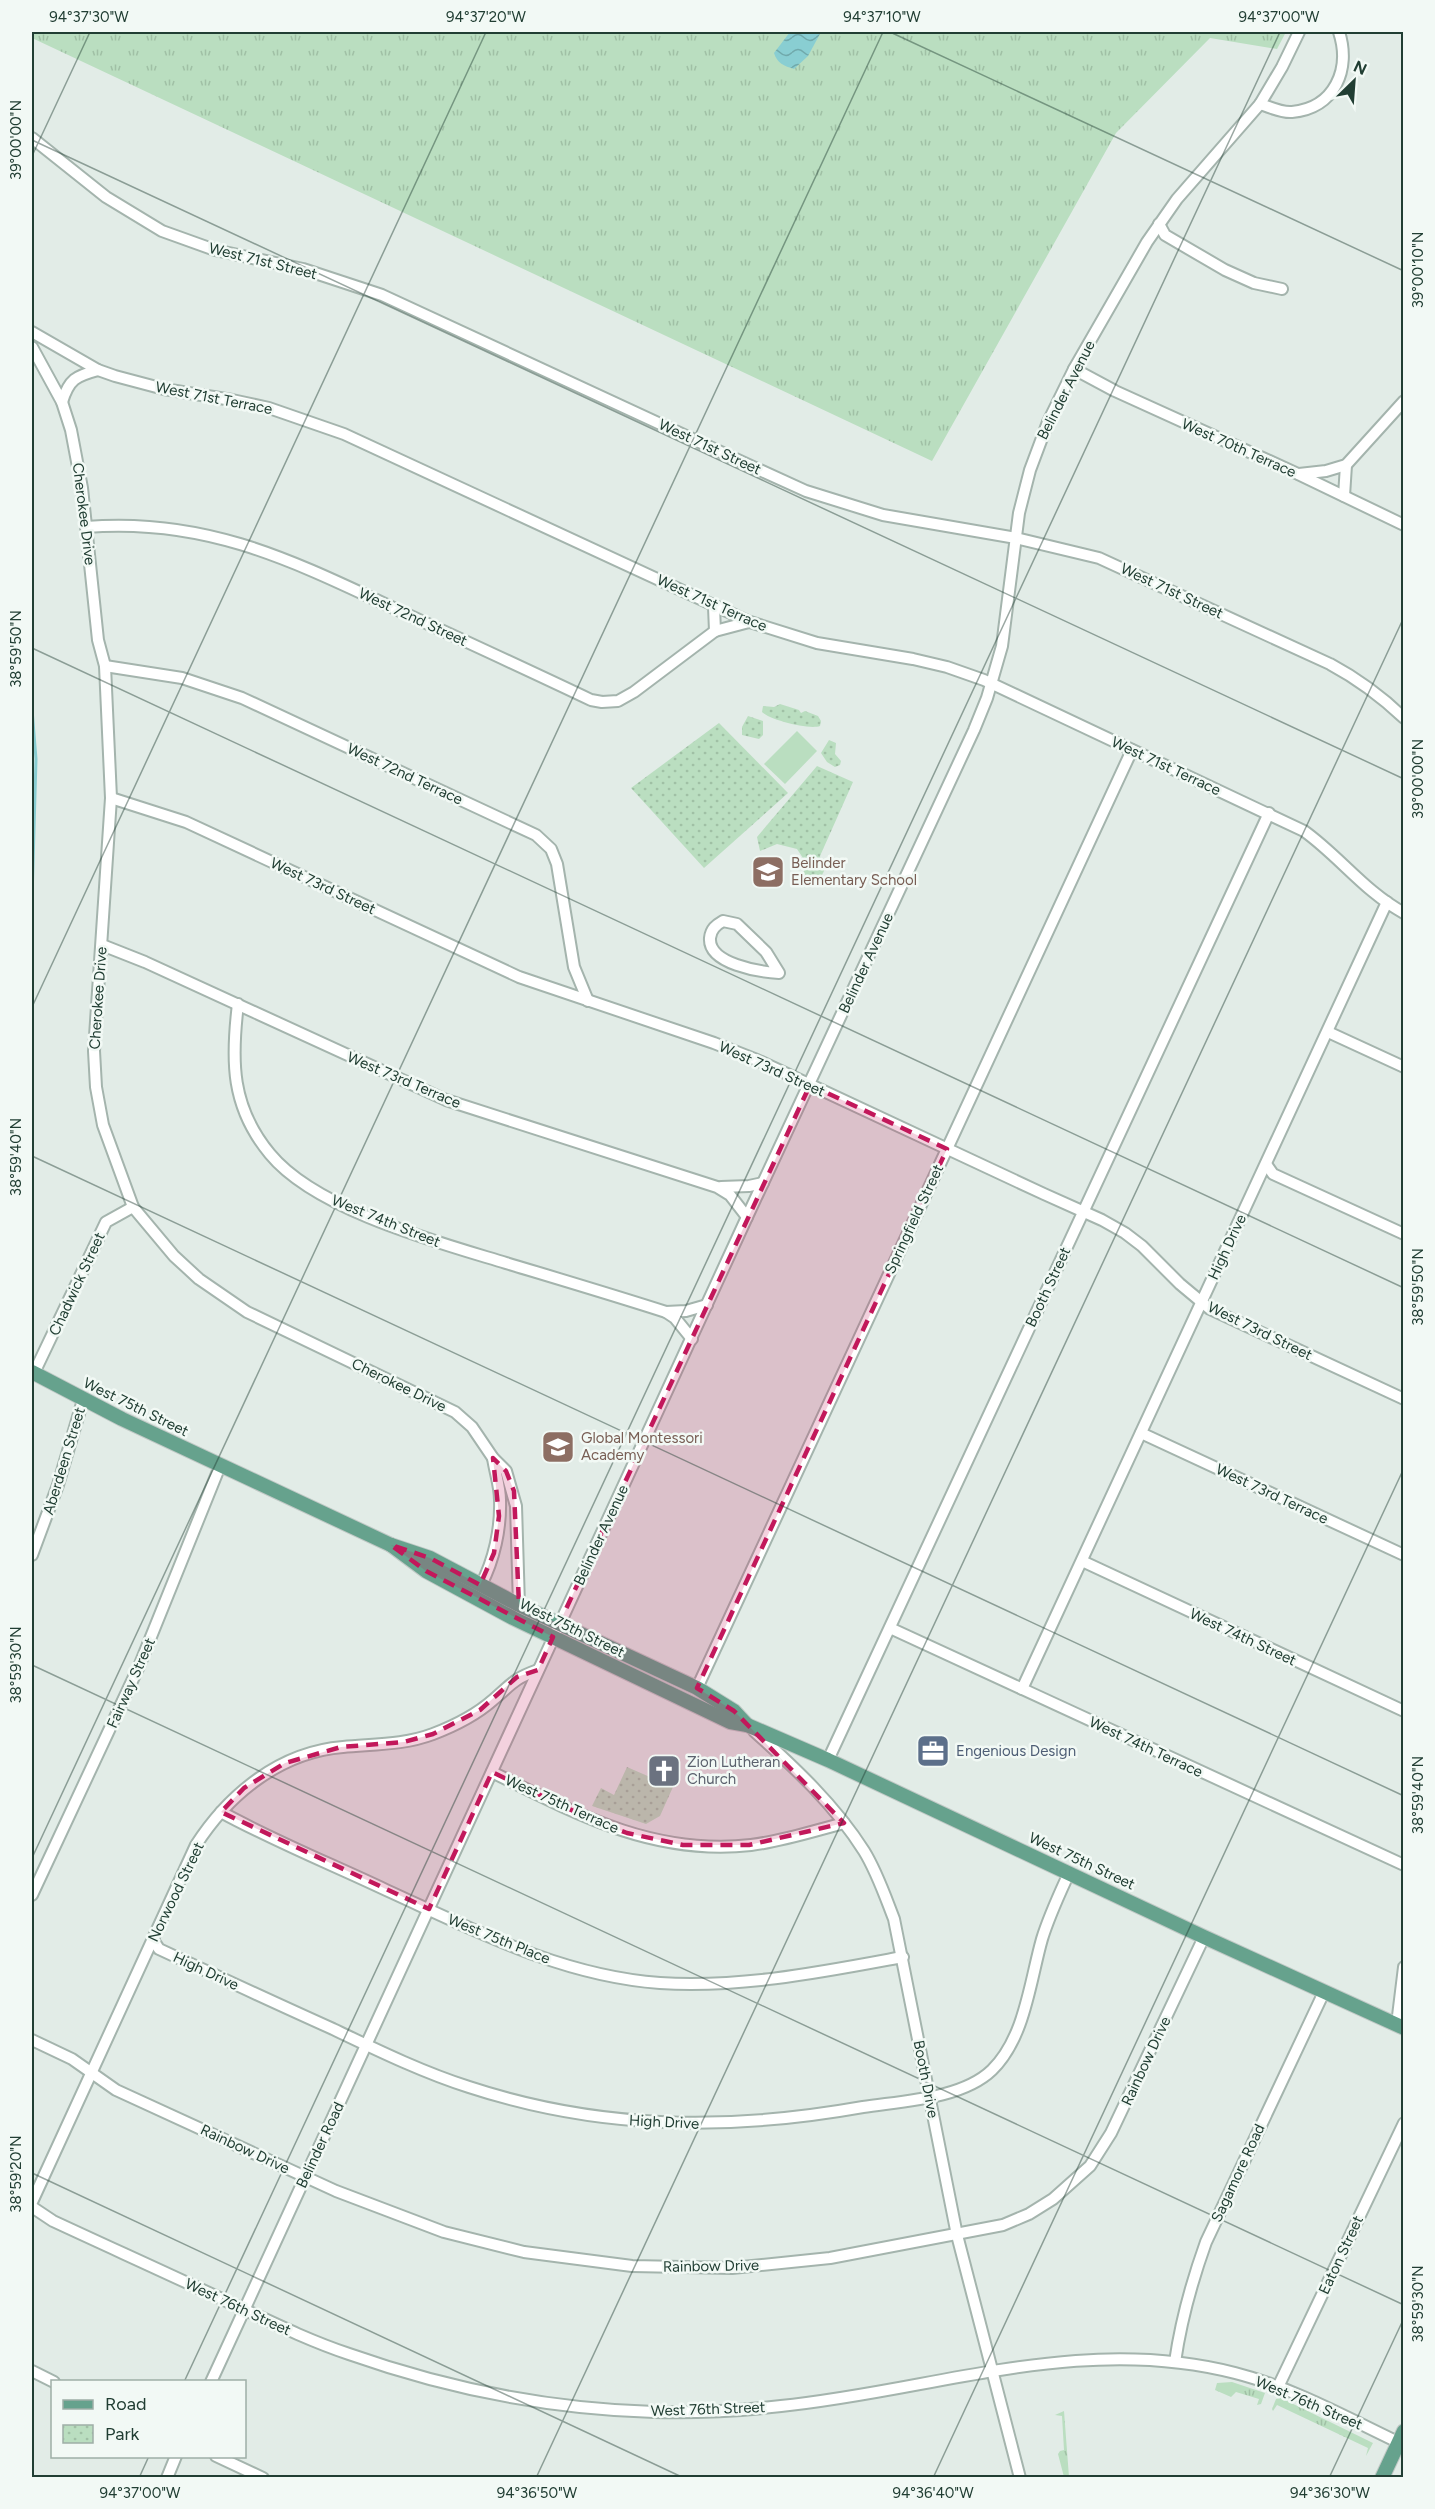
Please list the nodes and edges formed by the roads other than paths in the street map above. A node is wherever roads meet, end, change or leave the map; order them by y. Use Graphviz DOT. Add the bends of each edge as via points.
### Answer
graph roads {
  1 [pos="1299,32"];
  2 [pos="1340,32"];
  3 [pos="1260,104"];
  4 [pos="32,138"];
  5 [pos="1159,224"];
  6 [pos="1282,289"];
  7 [pos="32,332"];
  8 [pos="32,347"];
  9 [pos="1074,369"];
  10 [pos="98,370"];
  11 [pos="1404,401"];
  12 [pos="62,402"];
  13 [pos="1346,465"];
  14 [pos="1298,474"];
  15 [pos="1344,496"];
  16 [pos="1404,525"];
  17 [pos="86,527"];
  18 [pos="1016,538"];
  19 [pos="714,607"];
  20 [pos="750,622"];
  21 [pos="715,631"];
  22 [pos="105,666"];
  23 [pos="992,683"];
  24 [pos="1404,718"];
  25 [pos="1132,750"];
  26 [pos="111,798"];
  27 [pos="1269,813"];
  28 [pos="1388,902"];
  29 [pos="1404,913"];
  30 [pos="102,945"];
  31 [pos="779,973"];
  32 [pos="588,1002"];
  33 [pos="238,1004"];
  34 [pos="1328,1032"];
  35 [pos="1404,1067"];
  36 [pos="810,1085"];
  37 [pos="947,1149"];
  38 [pos="1266,1164"];
  39 [pos="763,1182"];
  40 [pos="717,1187"];
  41 [pos="133,1207"];
  42 [pos="1083,1212"];
  43 [pos="747,1217"];
  44 [pos="1404,1234"];
  45 [pos="1202,1302"];
  46 [pos="707,1305"];
  47 [pos="666,1312"];
  48 [pos="692,1339"];
  49 [pos="33,1372"];
  50 [pos="1404,1399"];
  51 [pos="82,1400"];
  52 [pos="1141,1433"];
  53 [pos="493,1458"];
  54 [pos="220,1466"];
  55 [pos="391,1545"];
  56 [pos="32,1555"];
  57 [pos="1404,1556"];
  58 [pos="1082,1562"];
  59 [pos="481,1585"];
  60 [pos="519,1605"];
  61 [pos="559,1624"];
  62 [pos="890,1628"];
  63 [pos="553,1637"];
  64 [pos="538,1670"];
  65 [pos="697,1688"];
  66 [pos="1022,1689"];
  67 [pos="1404,1711"];
  68 [pos="747,1725"];
  69 [pos="828,1760"];
  70 [pos="492,1772"];
  71 [pos="221,1812"];
  72 [pos="844,1823"];
  73 [pos="1404,1865"];
  74 [pos="1069,1873"];
  75 [pos="32,1895"];
  76 [pos="429,1909"];
  77 [pos="1204,1937"];
  78 [pos="153,1940"];
  79 [pos="903,1957"];
  80 [pos="1404,1967"];
  81 [pos="1324,1992"];
  82 [pos="1400,2026"];
  83 [pos="32,2040"];
  84 [pos="366,2045"];
  85 [pos="91,2072"];
  86 [pos="929,2096"];
  87 [pos="1404,2123"];
  88 [pos="305,2177"];
  89 [pos="32,2202"];
  90 [pos="32,2207"];
  91 [pos="957,2235"];
  92 [pos="244,2309"];
  93 [pos="1175,2362"];
  94 [pos="992,2369"];
  95 [pos="32,2371"];
  96 [pos="51,2380"];
  97 [pos="212,2380"];
  98 [pos="1278,2387"];
  99 [pos="1402,2440"];
  100 [pos="176,2458"];
  101 [pos="218,2458"];
  102 [pos="167,2478"];
  103 [pos="263,2478"];
  104 [pos="1020,2478"];
  105 [pos="1382,2478"];
  1 -- 3 [label="street, Belinder Avenue"];
  2 -- 3 [label="street" via="1344,63 1328,96 1313,106 1292,112"];
  3 -- 5 [label="street, Belinder Avenue"];
  4 -- 18 [label="street, West 71st Street" via="106,197 179,238 303,269 382,296 816,494 883,515"];
  5 -- 6 [label="street" via="1165,235 1225,270 1254,283"];
  5 -- 9 [label="street, Belinder Avenue"];
  7 -- 10 [label="street, West 71st Terrace"];
  8 -- 12 [label="street, Cherokee Drive"];
  9 -- 14 [label="street, West 70th Terrace"];
  9 -- 18 [label="street, Belinder Avenue" via="1041,438 1024,491"];
  10 -- 12 [label="street" via="80,375 67,386"];
  10 -- 19 [label="street, West 71st Terrace" via="164,389 269,408 344,434"];
  11 -- 13 [label="street"];
  12 -- 17 [label="street, Cherokee Drive" via="79,469"];
  13 -- 14 [label="street"];
  13 -- 15 [label="street"];
  14 -- 15 [label="street, West 70th Terrace"];
  15 -- 16 [label="street, West 70th Terrace"];
  17 -- 21 [label="street, West 72nd Street" via="166,528 201,533 268,552 591,700 603,702 618,701 634,692"];
  17 -- 22 [label="street, Cherokee Drive" via="98,640"];
  18 -- 23 [label="street, Belinder Avenue" via="1006,622"];
  18 -- 24 [label="street, West 71st Street" via="1120,566 1330,664 1356,678"];
  19 -- 20 [label="street, West 71st Terrace"];
  19 -- 21 [label="street"];
  20 -- 21 [label="street, West 72nd Street"];
  20 -- 23 [label="street, West 71st Terrace" via="817,643 947,667"];
  22 -- 26 [label="street, Cherokee Drive"];
  22 -- 32 [label="street, West 72nd Terrace" via="182,678 242,698 536,836 551,849 557,864 574,967"];
  23 -- 25 [label="street, West 71st Terrace"];
  23 -- 36 [label="street, Belinder Avenue"];
  25 -- 27 [label="street, West 71st Terrace"];
  25 -- 37 [label="street, Springfield Street"];
  26 -- 30 [label="street, Cherokee Drive"];
  26 -- 32 [label="street, West 73rd Street" via="180,820 519,977"];
  27 -- 28 [label="street, West 71st Terrace" via="1326,846 1372,892"];
  27 -- 42 [label="street, Booth Street"];
  28 -- 29 [label="street, West 71st Terrace"];
  28 -- 34 [label="street, High Drive"];
  30 -- 33 [label="street, West 73rd Terrace"];
  30 -- 41 [label="street, Cherokee Drive" via="95,1032 96,1087 106,1136"];
  31 -- 31 [label="street" via="766,952 737,924 723,921 713,929 711,947 717,956 757,971"];
  32 -- 36 [label="street, West 73rd Street" via="714,1043"];
  33 -- 40 [label="street, West 73rd Terrace" via="446,1100"];
  33 -- 47 [label="street, West 74th Street" via="233,1063 241,1103 261,1142 294,1178 332,1200 406,1231"];
  34 -- 35 [label="street"];
  34 -- 38 [label="street, High Drive"];
  36 -- 37 [label="street, West 73rd Street"];
  36 -- 39 [label="street, Belinder Avenue"];
  37 -- 42 [label="street, West 73rd Street"];
  37 -- 65 [label="street, Springfield Street"];
  38 -- 44 [label="street" via="1273,1174"];
  38 -- 45 [label="street, High Drive"];
  39 -- 40 [label="street, West 73rd Terrace"];
  39 -- 43 [label="street, Belinder Avenue"];
  40 -- 43 [label="street, West 73rd Terrace" via="735,1199"];
  41 -- 49 [label="street, Chadwick Street" via="106,1222"];
  41 -- 53 [label="street, Cherokee Drive" via="174,1256 218,1294 247,1312 440,1403 472,1427"];
  42 -- 45 [label="street, West 73rd Street" via="1125,1233"];
  42 -- 62 [label="street, Booth Street"];
  43 -- 46 [label="street, Belinder Avenue"];
  45 -- 50 [label="street, West 73rd Street" via="1218,1314"];
  45 -- 52 [label="street, High Drive"];
  46 -- 47 [label="street, West 74th Street"];
  46 -- 48 [label="street, Belinder Avenue"];
  47 -- 48 [label="street, West 74th Street"];
  48 -- 61 [label="street, Belinder Avenue"];
  49 -- 51 [label="main road, West 75th Street"];
  51 -- 54 [label="main road, West 75th Street"];
  51 -- 56 [label="street, Aberdeen Street" via="58,1485"];
  52 -- 57 [label="street, West 73rd Terrace"];
  52 -- 58 [label="street, High Drive"];
  53 -- 59 [label="street, Cherokee Drive" via="499,1516 494,1553"];
  53 -- 60 [label="street, Cherokee Drive" via="506,1471 515,1499"];
  54 -- 55 [label="main road, West 75th Street"];
  54 -- 75 [label="street, Fairway Street" via="140,1664"];
  55 -- 59 [label="main road, West 75th Street" via="430,1558"];
  55 -- 63 [label="main road, West 75th Street" via="426,1571"];
  58 -- 66 [label="street, High Drive"];
  58 -- 67 [label="street, West 74th Street"];
  59 -- 60 [label="main road, West 75th Street"];
  60 -- 61 [label="main road, West 75th Street"];
  61 -- 63 [label="street, Belinder Avenue"];
  61 -- 65 [label="main road, West 75th Street"];
  62 -- 66 [label="street, West 74th Terrace"];
  62 -- 69 [label="street, Booth Street"];
  63 -- 64 [label="street, Belinder Avenue"];
  63 -- 68 [label="main road, West 75th Street" via="730,1722"];
  64 -- 70 [label="street, Belinder Avenue"];
  64 -- 71 [label="street, Norwood Street" via="517,1677 480,1710 433,1734 404,1742 341,1747 285,1763 244,1788"];
  65 -- 68 [label="main road, West 75th Street" via="734,1711"];
  66 -- 73 [label="street, West 74th Terrace"];
  68 -- 69 [label="main road, West 75th Street"];
  68 -- 72 [label="street, Booth Drive" via="814,1787"];
  69 -- 74 [label="main road, West 75th Street"];
  70 -- 72 [label="street, West 75th Terrace" via="599,1823 644,1838 683,1845 749,1845"];
  70 -- 76 [label="street, Belinder Avenue"];
  71 -- 76 [label="street, West 75th Place"];
  71 -- 78 [label="street, Norwood Street" via="196,1845"];
  72 -- 79 [label="street, Booth Drive" via="865,1851 879,1880"];
  74 -- 77 [label="main road, West 75th Street"];
  74 -- 86 [label="street, High Drive" via="1051,1912 1015,2032 1003,2056 977,2082"];
  76 -- 79 [label="street, West 75th Place" via="537,1957 657,1982 731,1984 774,1980"];
  76 -- 84 [label="street, Belinder Road"];
  77 -- 81 [label="main road, West 75th Street"];
  77 -- 91 [label="street, Rainbow Drive" via="1111,2133 1090,2166 1053,2199 1029,2214 1003,2225"];
  78 -- 84 [label="street, High Drive" via="159,1949"];
  78 -- 85 [label="street, Norwood Street"];
  79 -- 86 [label="street, Booth Drive"];
  80 -- 82 [label="street"];
  81 -- 82 [label="main road, West 75th Street"];
  81 -- 93 [label="street, Sagamore Road" via="1206,2242 1182,2318"];
  83 -- 85 [label="street, Rainbow Drive"];
  84 -- 86 [label="street, High Drive" via="440,2077 519,2102 608,2118 697,2124 777,2120"];
  84 -- 88 [label="street, Belinder Road"];
  85 -- 88 [label="street, Rainbow Drive" via="116,2090"];
  85 -- 89 [label="street, Norwood Street"];
  86 -- 91 [label="street, Booth Drive"];
  87 -- 98 [label="street, Eaton Street"];
  88 -- 91 [label="street, Rainbow Drive" via="444,2232 524,2252 632,2266 732,2268 786,2264"];
  88 -- 92 [label="street, Belinder Road"];
  90 -- 92 [label="street, West 76th Street" via="53,2221"];
  91 -- 94 [label="street, Booth Drive"];
  92 -- 94 [label="street, West 76th Street" via="306,2338 408,2374 485,2393 602,2409 712,2411 782,2406"];
  92 -- 97 [label="street, Belinder Road"];
  93 -- 94 [label="street, West 76th Street" via="1070,2360"];
  93 -- 98 [label="street, West 76th Street" via="1236,2373"];
  94 -- 104 [label="street, Booth Drive"];
  95 -- 96 [label="street"];
  98 -- 99 [label="street, West 76th Street"];
  99 -- 105 [label="main road"];
  100 -- 102 [label="street"];
  101 -- 103 [label="street"];
}
